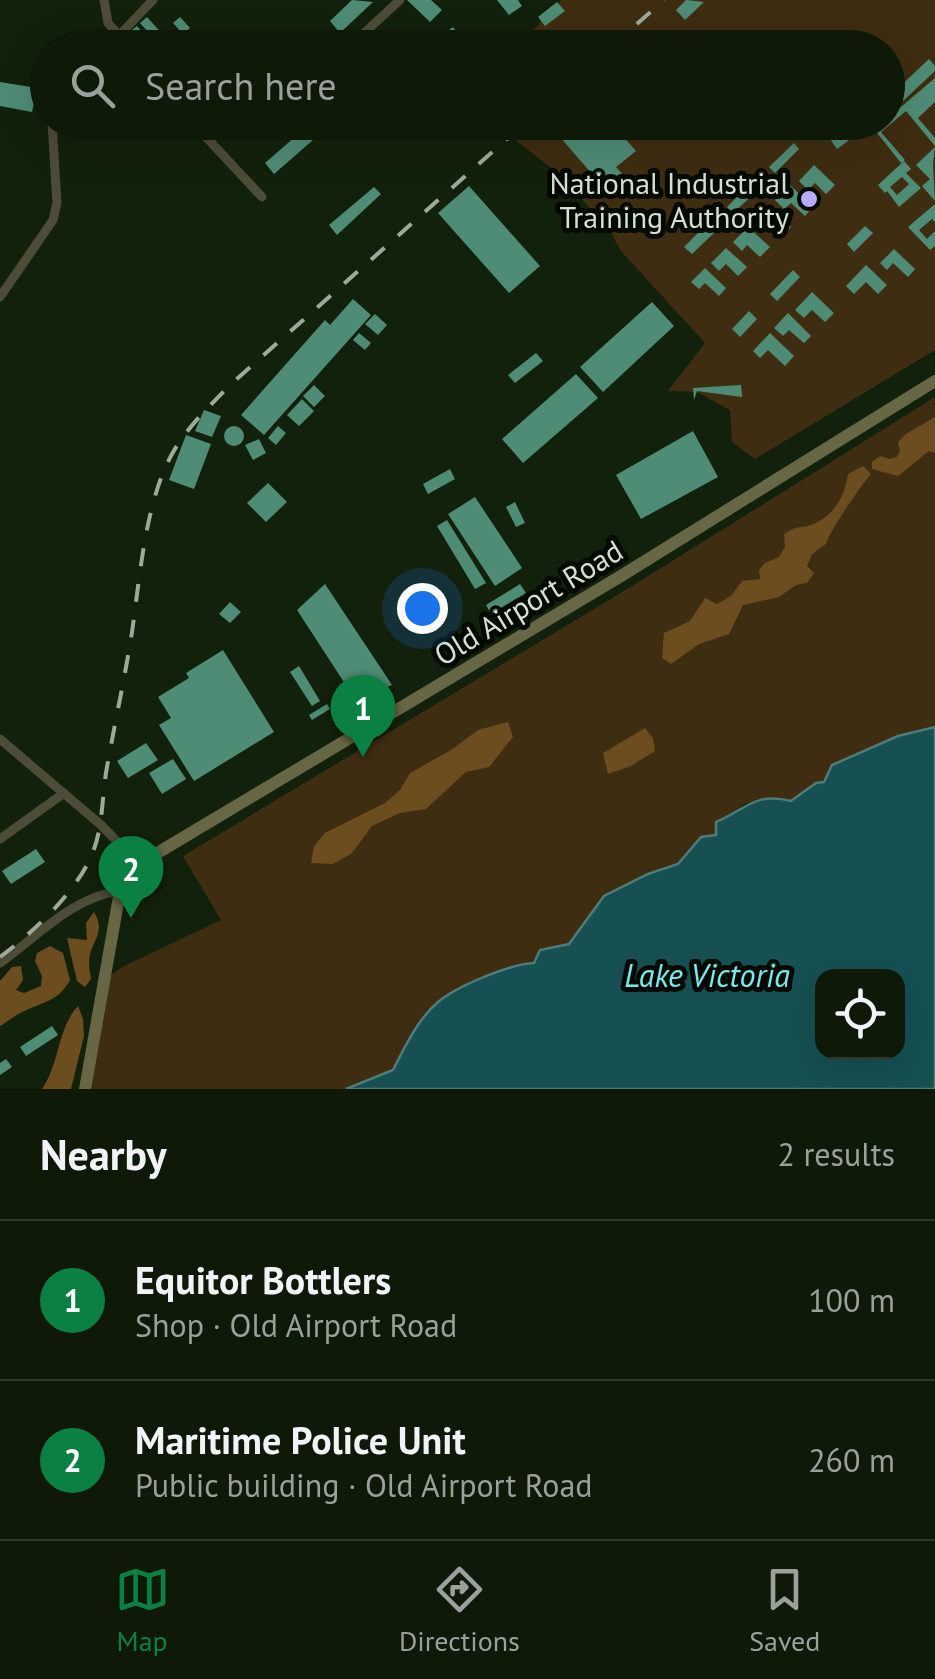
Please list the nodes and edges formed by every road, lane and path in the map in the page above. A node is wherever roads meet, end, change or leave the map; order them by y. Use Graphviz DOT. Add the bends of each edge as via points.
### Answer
graph roads {
  1 [pos="104,0"];
  2 [pos="153,0"];
  3 [pos="400,0"];
  4 [pos="117,30"];
  5 [pos="124,30"];
  6 [pos="367,30"];
  7 [pos="53,140"];
  8 [pos="209,140"];
  9 [pos="262,197"];
  10 [pos="0,297"];
  11 [pos="935,381"];
  12 [pos="0,739"];
  13 [pos="64,794"];
  14 [pos="0,840"];
  15 [pos="139,864"];
  16 [pos="120,892"];
  17 [pos="1,964"];
  18 [pos="84,1089"];
  1 -- 4 [label="street" via="104,15"];
  2 -- 5 [label="street"];
  3 -- 6 [label="street"];
  7 -- 10 [label="street" via="53,220"];
  8 -- 9 [label="street"];
  11 -- 15 [label="main road, Old Airport Road"];
  12 -- 13 [label="street"];
  13 -- 14 [label="street"];
  13 -- 15 [label="street"];
  15 -- 16 [label="main road, Old Airport Road"];
  16 -- 17 [label="street" via="82,902"];
  16 -- 18 [label="main road, Old Airport Road"];
}
